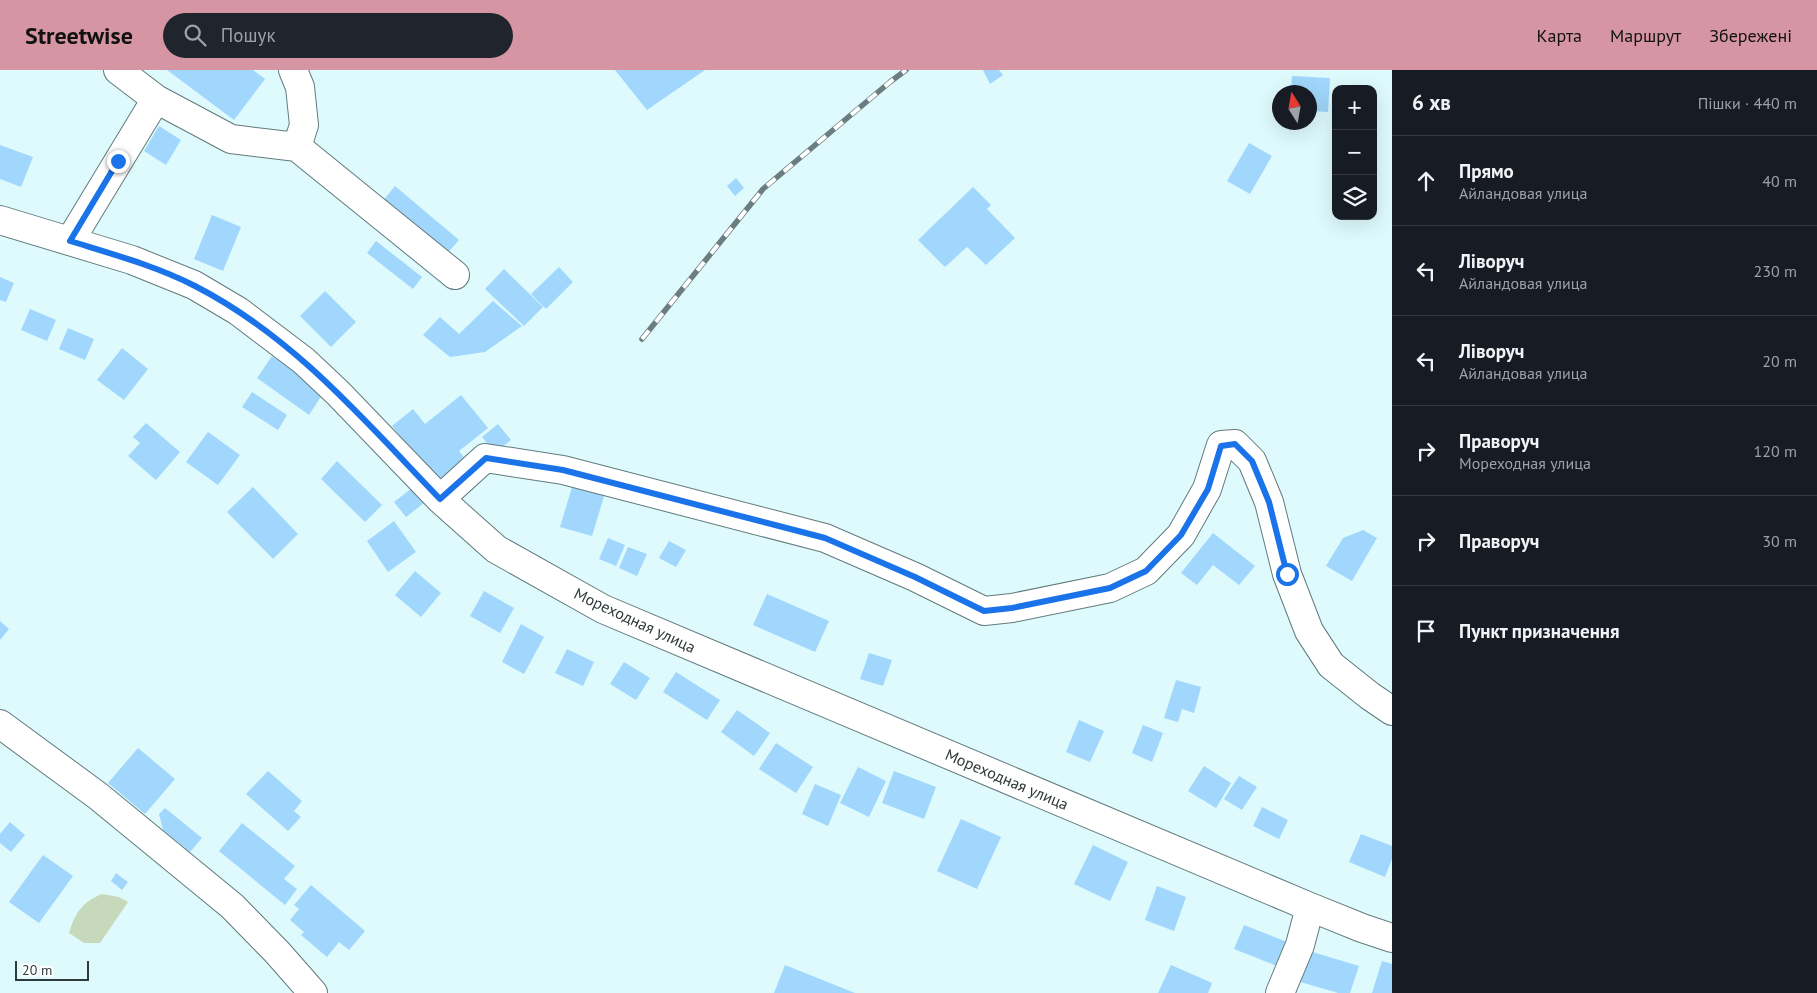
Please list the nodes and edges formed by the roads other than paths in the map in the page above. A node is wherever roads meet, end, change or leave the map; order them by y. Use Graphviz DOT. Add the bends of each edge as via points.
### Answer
graph roads {
  1 [pos="118,70"];
  2 [pos="293,70"];
  3 [pos="156,99"];
  4 [pos="297,147"];
  5 [pos="0,220"];
  6 [pos="70,241"];
  7 [pos="455,275"];
  8 [pos="440,499"];
  9 [pos="1392,711"];
  10 [pos="0,724"];
  11 [pos="1310,907"];
  12 [pos="1392,938"];
  13 [pos="314,993"];
  14 [pos="1280,993"];
  1 -- 3 [label="street"];
  2 -- 4 [label="street" via="300,87 304,125"];
  3 -- 4 [label="street" via="231,139"];
  3 -- 6 [label="street"];
  4 -- 7 [label="street"];
  5 -- 6 [label="street, Мореходная улица"];
  6 -- 8 [label="street, Мореходная улица" via="132,260 194,286 238,311 304,361 338,392"];
  8 -- 9 [label="street" via="486,458 563,470 825,538 984,611 1110,588 1146,571 1181,535 1208,489 1221,446 1235,444 1252,461 1269,502 1287,574 1309,631 1331,665"];
  8 -- 11 [label="street, Мореходная улица" via="496,549 603,609"];
  10 -- 13 [label="street" via="98,796 232,906"];
  11 -- 12 [label="street, Мореходная улица"];
  11 -- 14 [label="street" via="1300,944"];
}
